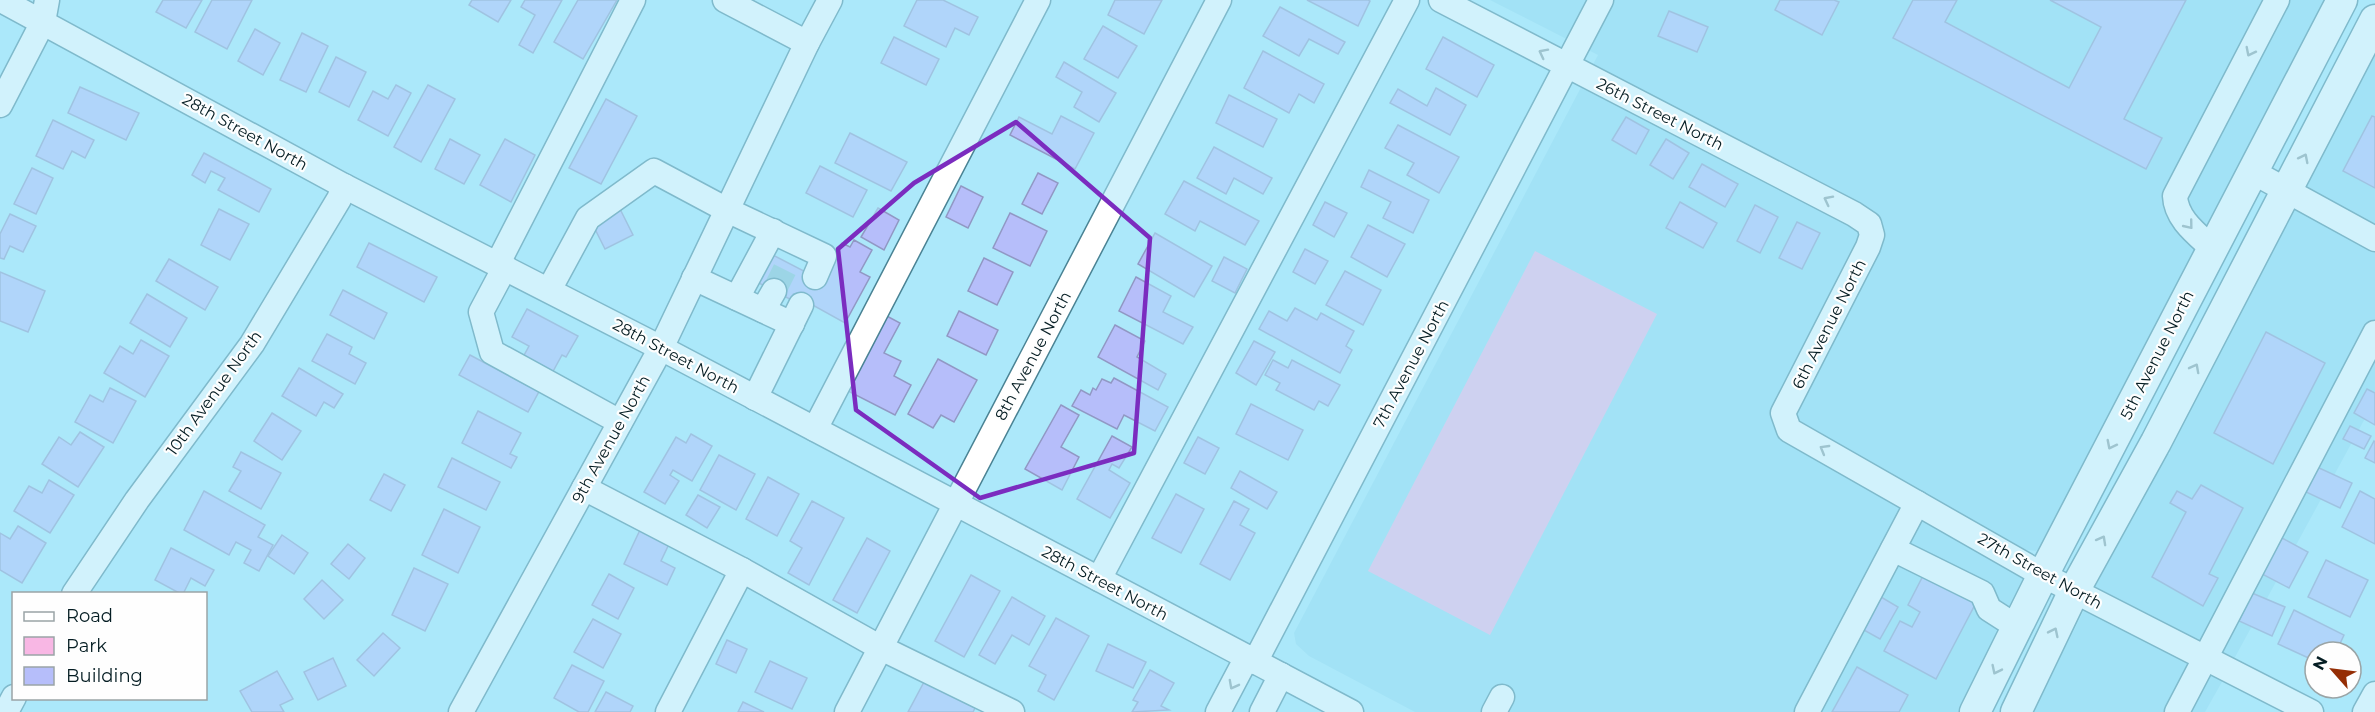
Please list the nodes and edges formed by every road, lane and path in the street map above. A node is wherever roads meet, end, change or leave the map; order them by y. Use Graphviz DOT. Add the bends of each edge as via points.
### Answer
graph roads {
  1 [pos="1,0"];
  2 [pos="633,0"];
  3 [pos="725,0"];
  4 [pos="830,0"];
  5 [pos="1038,0"];
  6 [pos="1220,0"];
  7 [pos="1407,0"];
  8 [pos="1441,0"];
  9 [pos="1601,0"];
  10 [pos="2277,0"];
  11 [pos="2342,0"];
  12 [pos="45,11"];
  13 [pos="2375,20"];
  14 [pos="807,43"];
  15 [pos="1567,65"];
  16 [pos="0,105"];
  17 [pos="2253,172"];
  18 [pos="344,186"];
  19 [pos="2287,191"];
  20 [pos="727,210"];
  21 [pos="773,231"];
  22 [pos="1872,235"];
  23 [pos="2375,239"];
  24 [pos="2213,249"];
  25 [pos="502,265"];
  26 [pos="814,277"];
  27 [pos="694,278"];
  28 [pos="549,290"];
  29 [pos="737,298"];
  30 [pos="2375,333"];
  31 [pos="661,348"];
  32 [pos="2148,374"];
  33 [pos="755,398"];
  34 [pos="1783,413"];
  35 [pos="620,422"];
  36 [pos="815,429"];
  37 [pos="2156,442"];
  38 [pos="584,488"];
  39 [pos="1917,503"];
  40 [pos="955,505"];
  41 [pos="1893,549"];
  42 [pos="742,570"];
  43 [pos="2043,575"];
  44 [pos="1099,579"];
  45 [pos="2074,591"];
  46 [pos="75,592"];
  47 [pos="2017,627"];
  48 [pos="881,648"];
  49 [pos="2205,657"];
  50 [pos="1251,659"];
  51 [pos="1281,675"];
  52 [pos="2375,694"];
  53 [pos="461,712"];
  54 [pos="668,712"];
  55 [pos="847,712"];
  56 [pos="1012,712"];
  57 [pos="1218,712"];
  58 [pos="1262,712"];
  59 [pos="1351,712"];
  60 [pos="1807,712"];
  61 [pos="1975,712"];
  62 [pos="2016,712"];
  63 [pos="2176,712"];
  64 [pos="2311,712"];
  65 [pos="2365,712"];
  1 -- 12 [label="street, 28th Street North"];
  2 -- 25 [label="street"];
  3 -- 14 [label="street"];
  4 -- 14 [label="street, 9th Avenue North"];
  5 -- 36 [label="street"];
  6 -- 40 [label="street, 8th Avenue North"];
  7 -- 44 [label="street"];
  15 -- 8 [label="street, 26th Street North, one-way"];
  9 -- 15 [label="street, 7th Avenue North"];
  10 -- 24 [label="street, one-way" via="2175,196 2175,204 2187,225"];
  11 -- 17 [label="main road, 5th Avenue North"];
  12 -- 16 [label="street"];
  12 -- 18 [label="street, 28th Street North"];
  19 -- 13 [label="main road, one-way"];
  14 -- 20 [label="street, 9th Avenue North"];
  22 -- 15 [label="street, 26th Street North, one-way" via="1869,224 1854,214"];
  15 -- 50 [label="street, 7th Avenue North"];
  17 -- 19 [label="street"];
  17 -- 24 [label="main road, 5th Avenue North"];
  18 -- 25 [label="street, 28th Street North"];
  18 -- 46 [label="street, 10th Avenue North" via="252,344 136,500"];
  19 -- 23 [label="street"];
  37 -- 19 [label="main road, one-way"];
  20 -- 21 [label="street"];
  20 -- 27 [label="street, 9th Avenue North"];
  20 -- 28 [label="street" via="654,171 588,218"];
  21 -- 26 [label="street" via="792,253 824,256"];
  21 -- 29 [label="street"];
  22 -- 34 [label="street, 6th Avenue North"];
  24 -- 32 [label="main road, 5th Avenue North"];
  25 -- 28 [label="street, 28th Street North"];
  25 -- 35 [label="street" via="481,312 492,352"];
  27 -- 29 [label="street"];
  27 -- 31 [label="street, 9th Avenue North"];
  28 -- 31 [label="street, 28th Street North"];
  29 -- 33 [label="street" via="769,301 796,315"];
  30 -- 49 [label="street"];
  31 -- 33 [label="street, 28th Street North"];
  31 -- 35 [label="street, 9th Avenue North"];
  32 -- 37 [label="main road"];
  32 -- 43 [label="main road, 5th Avenue North, one-way"];
  33 -- 36 [label="street, 28th Street North"];
  39 -- 34 [label="street, 27th Street North, one-way" via="1789,429"];
  35 -- 38 [label="street, 9th Avenue North"];
  36 -- 40 [label="street, 28th Street North"];
  45 -- 37 [label="main road, one-way"];
  38 -- 42 [label="street"];
  38 -- 53 [label="street, 9th Avenue North"];
  39 -- 41 [label="street"];
  39 -- 43 [label="street, 27th Street North"];
  40 -- 44 [label="street, 28th Street North"];
  40 -- 48 [label="street, 8th Avenue North"];
  41 -- 47 [label="street" via="1982,593 1989,609"];
  41 -- 60 [label="street"];
  42 -- 48 [label="street"];
  42 -- 54 [label="street"];
  43 -- 45 [label="street, 27th Street North"];
  43 -- 47 [label="main road, 5th Avenue North"];
  44 -- 50 [label="street, 28th Street North"];
  45 -- 49 [label="street, 27th Street North"];
  62 -- 45 [label="main road, one-way"];
  47 -- 61 [label="main road, 5th Avenue North, one-way"];
  48 -- 55 [label="street, 8th Avenue North"];
  48 -- 56 [label="street"];
  49 -- 63 [label="street"];
  49 -- 64 [label="street, 27th Street North"];
  50 -- 51 [label="street, 28th Street North"];
  50 -- 57 [label="street, 7th Avenue North, one-way"];
  51 -- 58 [label="street"];
  51 -- 59 [label="street, 28th Street North"];
  52 -- 65 [label="street"];
}
